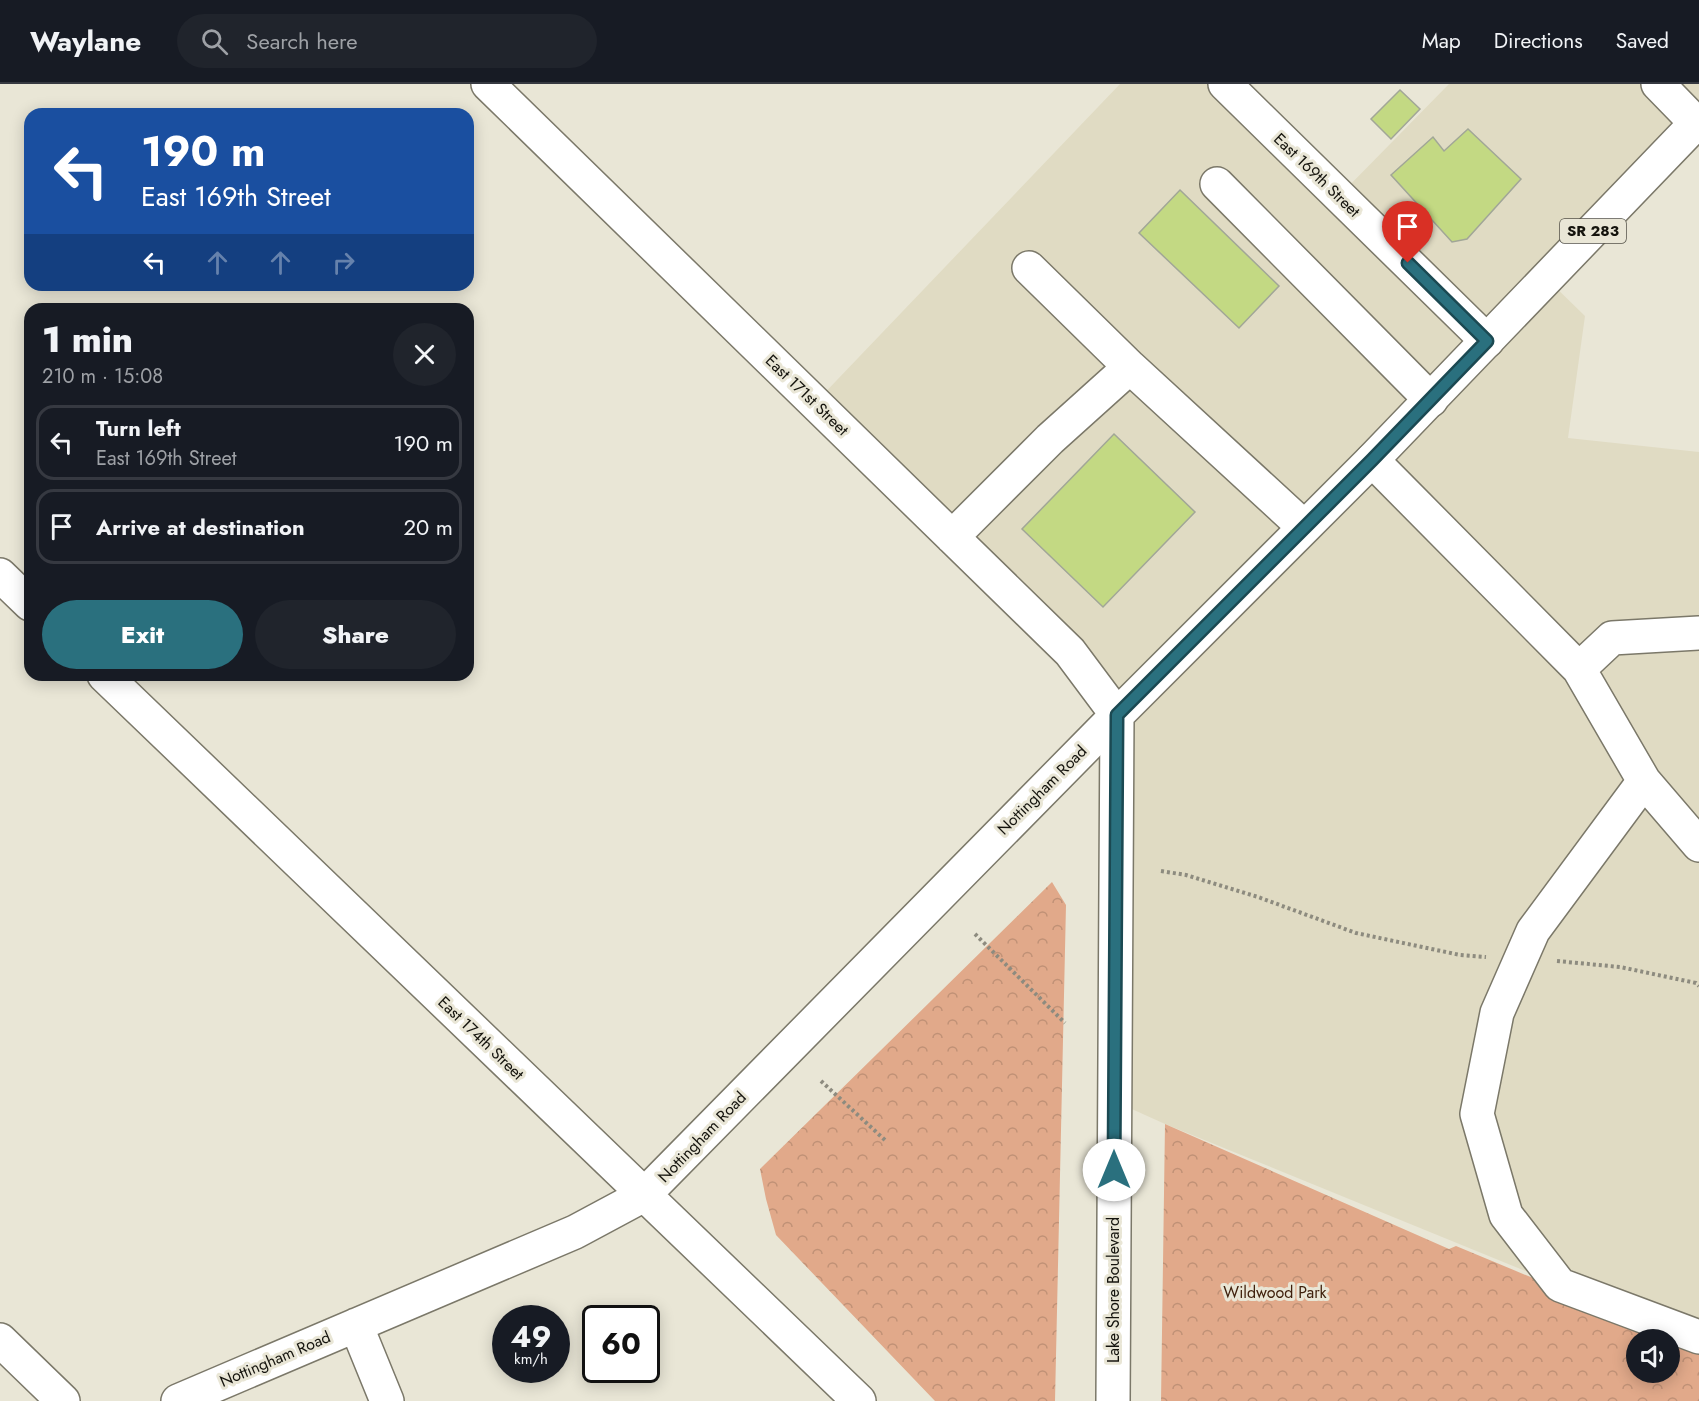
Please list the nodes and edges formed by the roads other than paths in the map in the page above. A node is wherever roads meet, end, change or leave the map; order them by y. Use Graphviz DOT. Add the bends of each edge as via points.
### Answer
graph roads {
  1 [pos="488,84"];
  2 [pos="1225,84"];
  3 [pos="1658,84"];
  4 [pos="1697,122"];
  5 [pos="1216,184"];
  6 [pos="1029,268"];
  7 [pos="1487,341"];
  8 [pos="1130,367"];
  9 [pos="1431,399"];
  10 [pos="1372,460"];
  11 [pos="1304,528"];
  12 [pos="952,537"];
  13 [pos="0,575"];
  14 [pos="24,598"];
  15 [pos="1699,633"];
  16 [pos="1579,669"];
  17 [pos="110,681"];
  18 [pos="1117,715"];
  19 [pos="1644,781"];
  20 [pos="1699,845"];
  21 [pos="645,1195"];
  22 [pos="356,1325"];
  23 [pos="1699,1337"];
  24 [pos="0,1340"];
  25 [pos="63,1401"];
  26 [pos="178,1401"];
  27 [pos="387,1401"];
  28 [pos="859,1401"];
  29 [pos="1113,1401"];
  1 -- 12 [label="street, East 171st Street"];
  2 -- 7 [label="street, East 169th Street"];
  3 -- 4 [label="street"];
  4 -- 7 [label="street, SR 283"];
  5 -- 9 [label="street"];
  6 -- 8 [label="street"];
  7 -- 9 [label="street, SR 283"];
  8 -- 11 [label="street"];
  8 -- 12 [label="street" via="1050,439"];
  9 -- 10 [label="street, SR 283"];
  10 -- 11 [label="street, SR 283"];
  10 -- 16 [label="street"];
  11 -- 18 [label="street, SR 283"];
  12 -- 18 [label="street, East 171st Street" via="1070,652"];
  13 -- 14 [label="street"];
  15 -- 16 [label="street" via="1612,638"];
  16 -- 19 [label="street"];
  17 -- 21 [label="street, East 174th Street"];
  18 -- 21 [label="street, Nottingham Road"];
  18 -- 29 [label="street, Lake Shore Boulevard"];
  19 -- 20 [label="street"];
  19 -- 23 [label="street" via="1533,931 1497,1012 1477,1114 1506,1215 1560,1285"];
  21 -- 22 [label="street, Nottingham Road" via="575,1232"];
  21 -- 28 [label="street, East 174th Street"];
  22 -- 26 [label="street, Nottingham Road"];
  22 -- 27 [label="street"];
  24 -- 25 [label="street"];
}
